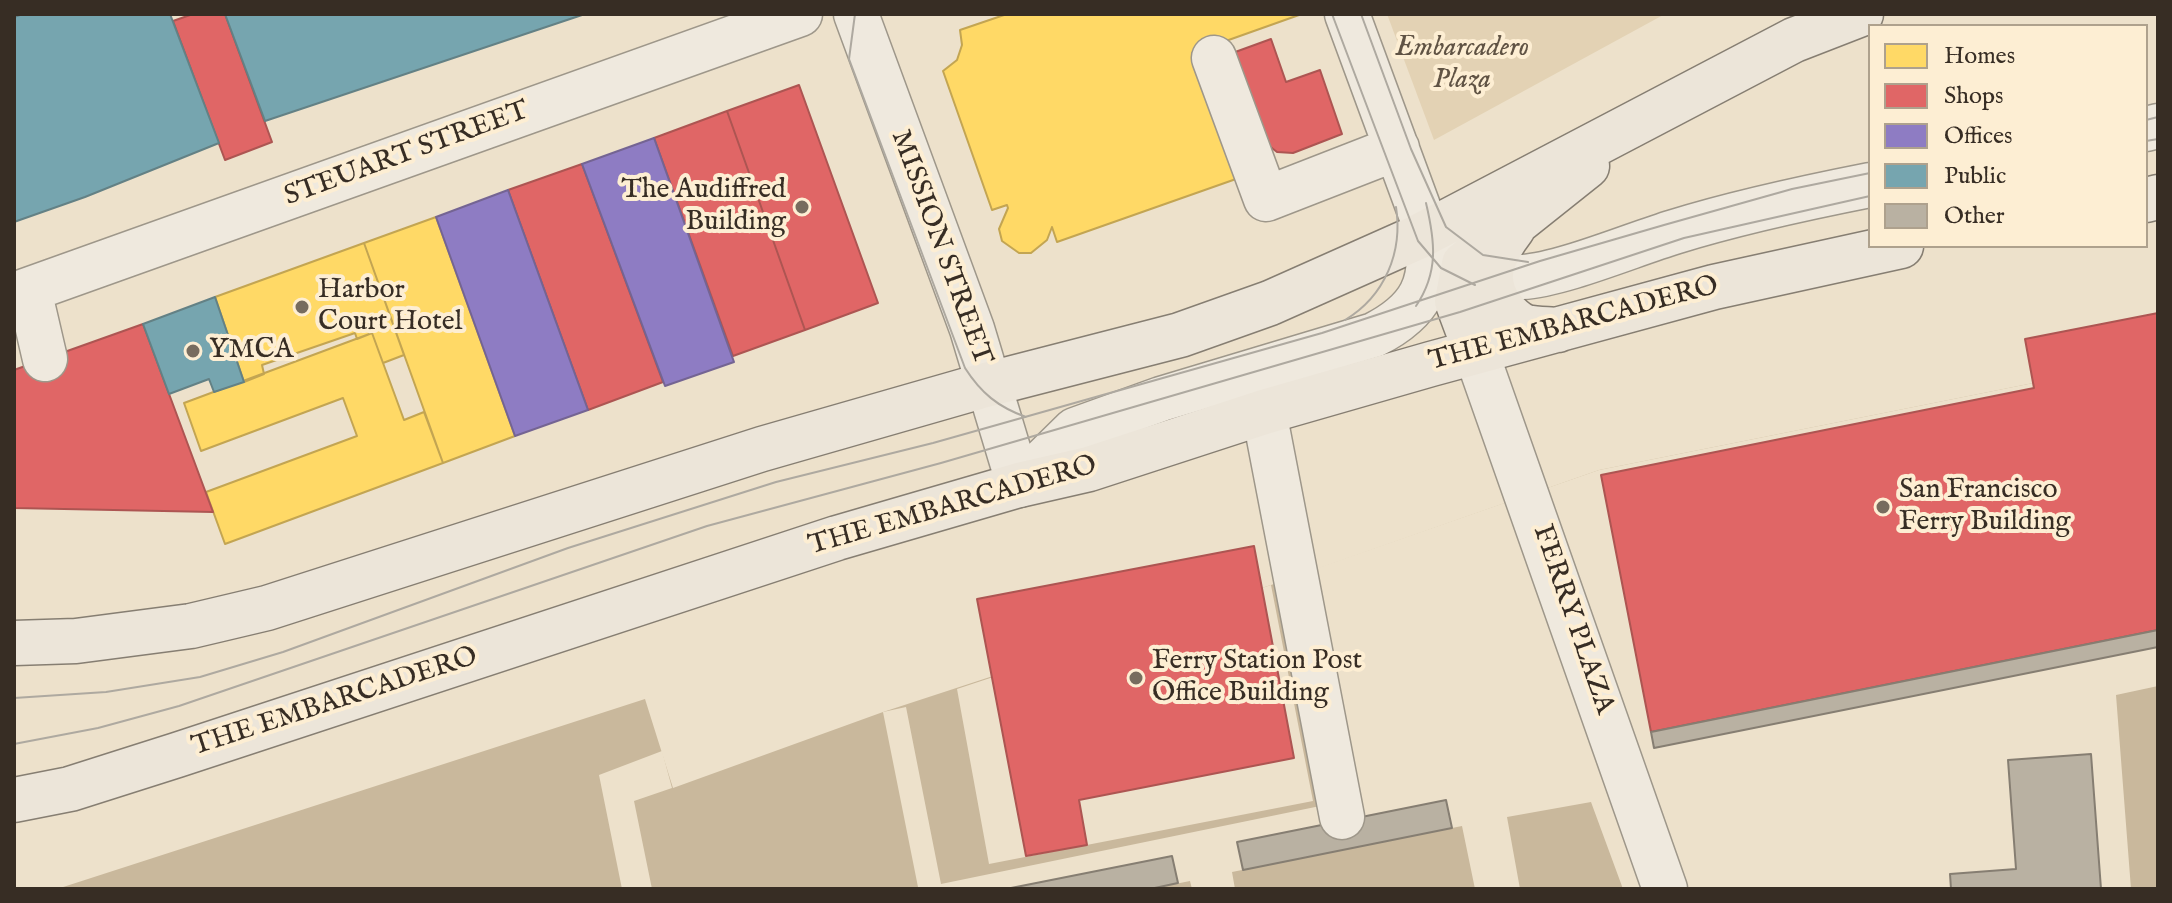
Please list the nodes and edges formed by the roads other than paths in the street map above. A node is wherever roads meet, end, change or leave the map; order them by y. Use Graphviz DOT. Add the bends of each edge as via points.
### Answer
graph roads {
  1 [pos="800,14"];
  2 [pos="856,14"];
  3 [pos="1347,14"];
  4 [pos="1861,14"];
  5 [pos="1214,58"];
  6 [pos="1642,119"];
  7 [pos="1397,148"];
  8 [pos="1868,185"];
  9 [pos="1427,231"];
  10 [pos="1892,248"];
  11 [pos="1477,268"];
  12 [pos="22,292"];
  13 [pos="1558,330"];
  14 [pos="1476,352"];
  15 [pos="45,359"];
  16 [pos="989,385"];
  17 [pos="1264,412"];
  18 [pos="1019,485"];
  19 [pos="14,643"];
  20 [pos="14,800"];
  21 [pos="1342,817"];
  22 [pos="1665,889"];
  1 -- 12 [label="street, STEUART STREET"];
  2 -- 16 [label="street, MISSION STREET"];
  3 -- 7 [label="street"];
  4 -- 6 [label="main road" via="1794,40"];
  5 -- 7 [label="street" via="1266,199"];
  6 -- 9 [label="main road"];
  6 -- 11 [label="main road" via="1476,251"];
  7 -- 9 [label="street"];
  8 -- 11 [label="street, THE EMBARCADERO" via="1733,215 1543,273 1524,277"];
  9 -- 11 [label="street" via="1435,243"];
  9 -- 16 [label="main road" via="1352,269 1195,330"];
  9 -- 18 [label="street" via="1432,260 1424,287 1398,323 1075,430"];
  10 -- 13 [label="main road, THE EMBARCADERO" via="1714,287"];
  11 -- 13 [label="main road" via="1508,315 1524,326"];
  11 -- 14 [label="main road" via="1457,301"];
  12 -- 15 [label="street"];
  13 -- 14 [label="main road, THE EMBARCADERO"];
  14 -- 17 [label="main road, THE EMBARCADERO"];
  14 -- 22 [label="street, FERRY PLAZA"];
  16 -- 18 [label="street, MISSION STREET"];
  16 -- 19 [label="main road" via="762,449 280,605 191,626"];
  17 -- 18 [label="main road, THE EMBARCADERO" via="1089,469"];
  17 -- 21 [label="street"];
  18 -- 20 [label="main road, THE EMBARCADERO" via="837,538 83,785"];
}
